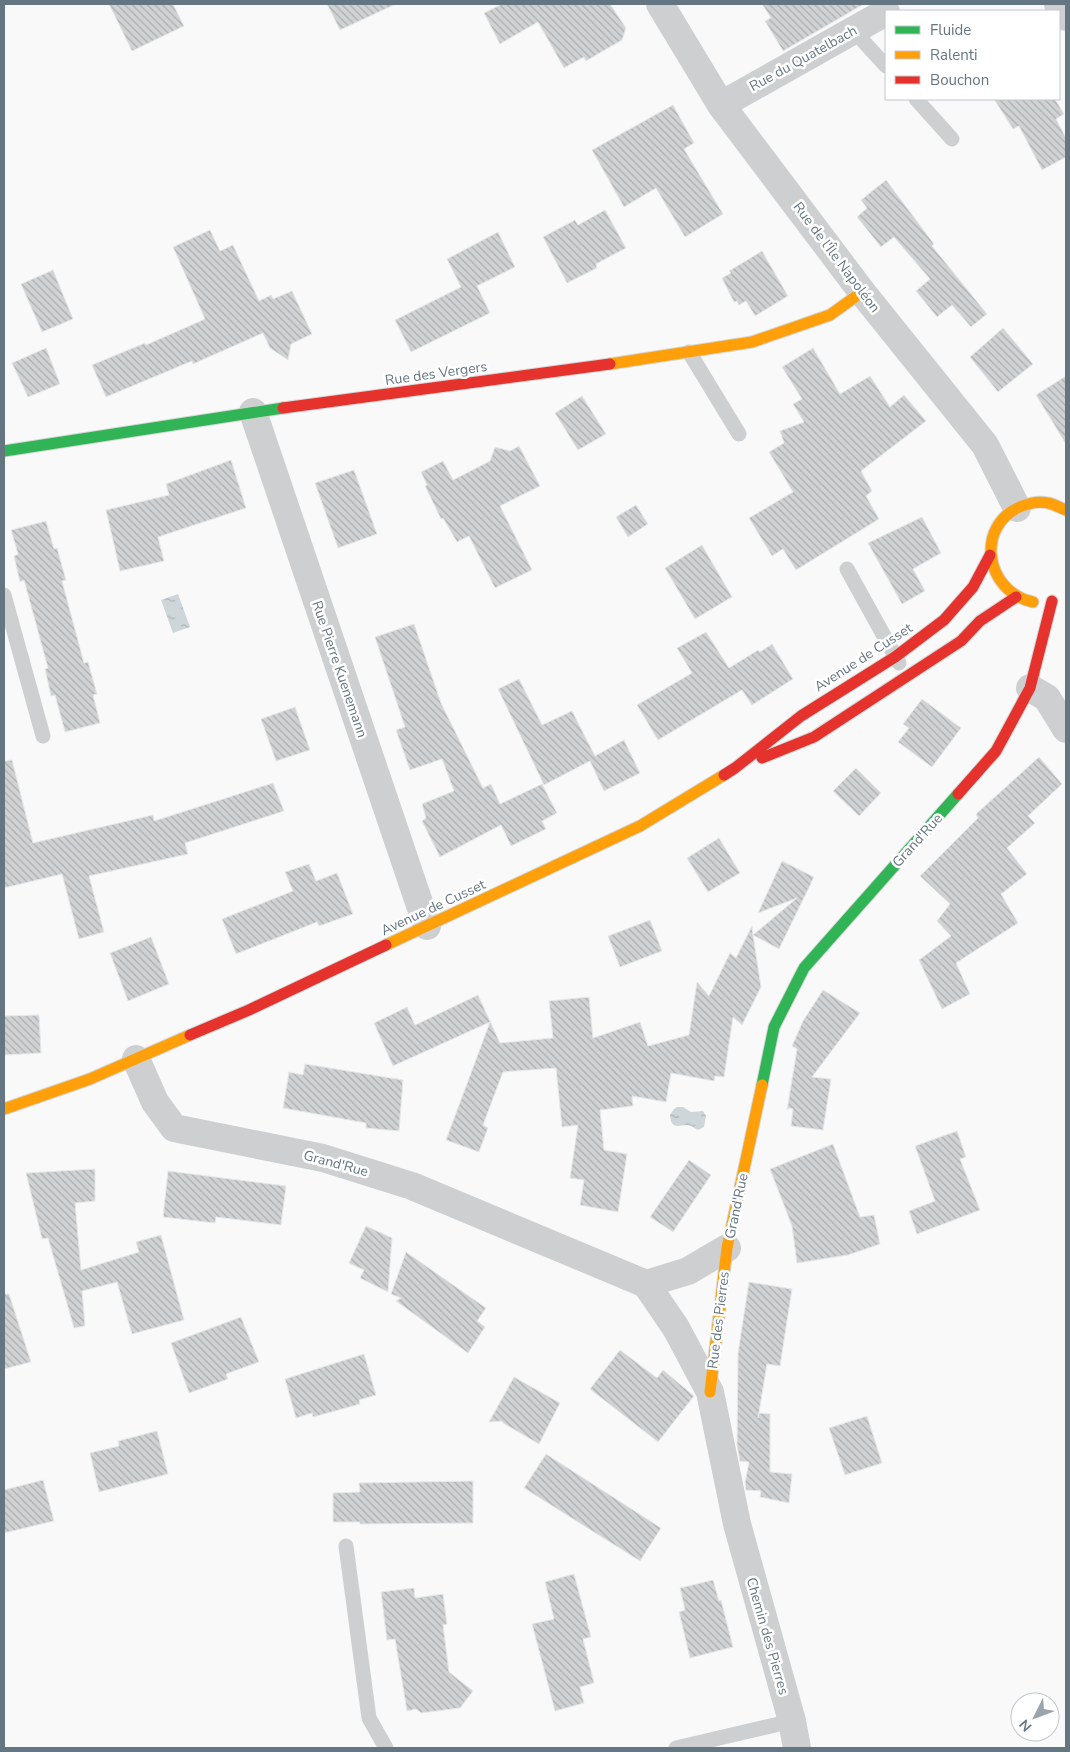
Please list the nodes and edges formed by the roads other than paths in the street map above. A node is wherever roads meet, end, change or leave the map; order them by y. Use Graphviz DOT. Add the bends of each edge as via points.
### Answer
graph roads {
  1 [pos="660,4"];
  2 [pos="902,4"];
  3 [pos="1058,4"];
  4 [pos="891,10"];
  5 [pos="885,13"];
  6 [pos="1066,18"];
  7 [pos="853,30"];
  8 [pos="885,65"];
  9 [pos="917,100"];
  10 [pos="720,105"];
  11 [pos="952,138"];
  12 [pos="862,292"];
  13 [pos="689,352"];
  14 [pos="253,412"];
  15 [pos="739,434"];
  16 [pos="4,451"];
  17 [pos="1064,506"];
  18 [pos="1017,508"];
  19 [pos="990,554"];
  20 [pos="846,568"];
  21 [pos="4,595"];
  22 [pos="1066,595"];
  23 [pos="1016,597"];
  24 [pos="1052,601"];
  25 [pos="895,657"];
  26 [pos="908,676"];
  27 [pos="1030,688"];
  28 [pos="1066,729"];
  29 [pos="43,736"];
  30 [pos="735,768"];
  31 [pos="427,926"];
  32 [pos="136,1059"];
  33 [pos="4,1108"];
  34 [pos="727,1248"];
  35 [pos="646,1284"];
  36 [pos="710,1392"];
  37 [pos="737,1524"];
  38 [pos="346,1546"];
  39 [pos="792,1721"];
  40 [pos="386,1748"];
  41 [pos="676,1748"];
  42 [pos="797,1748"];
  1 -- 10 [label="street, Rue de l'Île Napoléon"];
  2 -- 4 [label="street, Rue du Quatelbach"];
  3 -- 6 [label="street"];
  5 -- 7 [label="street, Rue du Quatelbach"];
  7 -- 8 [label="lane"];
  7 -- 10 [label="street, Rue du Quatelbach"];
  9 -- 11 [label="lane"];
  10 -- 12 [label="street, Rue de l'Île Napoléon"];
  12 -- 13 [label="street, Rue des Vergers" via="830,315 761,339"];
  12 -- 18 [label="street, Rue de l'Île Napoléon" via="985,445"];
  13 -- 14 [label="street, Rue des Vergers"];
  13 -- 15 [label="lane"];
  14 -- 16 [label="street, Rue des Vergers"];
  14 -- 31 [label="street, Rue Pierre Kuenemann"];
  17 -- 18 [label="street" via="1045,502"];
  18 -- 19 [label="street" via="996,527"];
  19 -- 23 [label="street" via="998,579"];
  19 -- 25 [label="street, Avenue de Cusset" via="973,587 944,620"];
  20 -- 25 [label="lane"];
  21 -- 29 [label="lane"];
  22 -- 24 [label="street"];
  23 -- 24 [label="street" via="1028,601"];
  23 -- 26 [label="street, Avenue de Cusset" via="980,621 961,641"];
  24 -- 27 [label="street, Grand'Rue"];
  25 -- 26 [label="lane"];
  25 -- 30 [label="street, Avenue de Cusset" via="801,716"];
  26 -- 30 [label="street, Avenue de Cusset" via="814,737"];
  27 -- 28 [label="street" via="1047,698"];
  27 -- 34 [label="street, Grand'Rue" via="996,751 804,968 774,1027"];
  30 -- 31 [label="street, Avenue de Cusset" via="640,826"];
  31 -- 32 [label="street, Avenue de Cusset"];
  32 -- 33 [label="street" via="90,1079"];
  32 -- 35 [label="street, Grand'Rue" via="155,1102 174,1128 323,1158 412,1186"];
  34 -- 35 [label="street, Grand'Rue" via="688,1271"];
  34 -- 36 [label="street, Rue des Pierres"];
  35 -- 36 [label="street, Rue des Pierres" via="676,1328"];
  36 -- 37 [label="street, Rue des Pierres"];
  37 -- 39 [label="street, Chemin des Pierres"];
  38 -- 40 [label="lane" via="369,1718"];
  39 -- 41 [label="lane"];
  39 -- 42 [label="street, Chemin des Pierres"];
}
